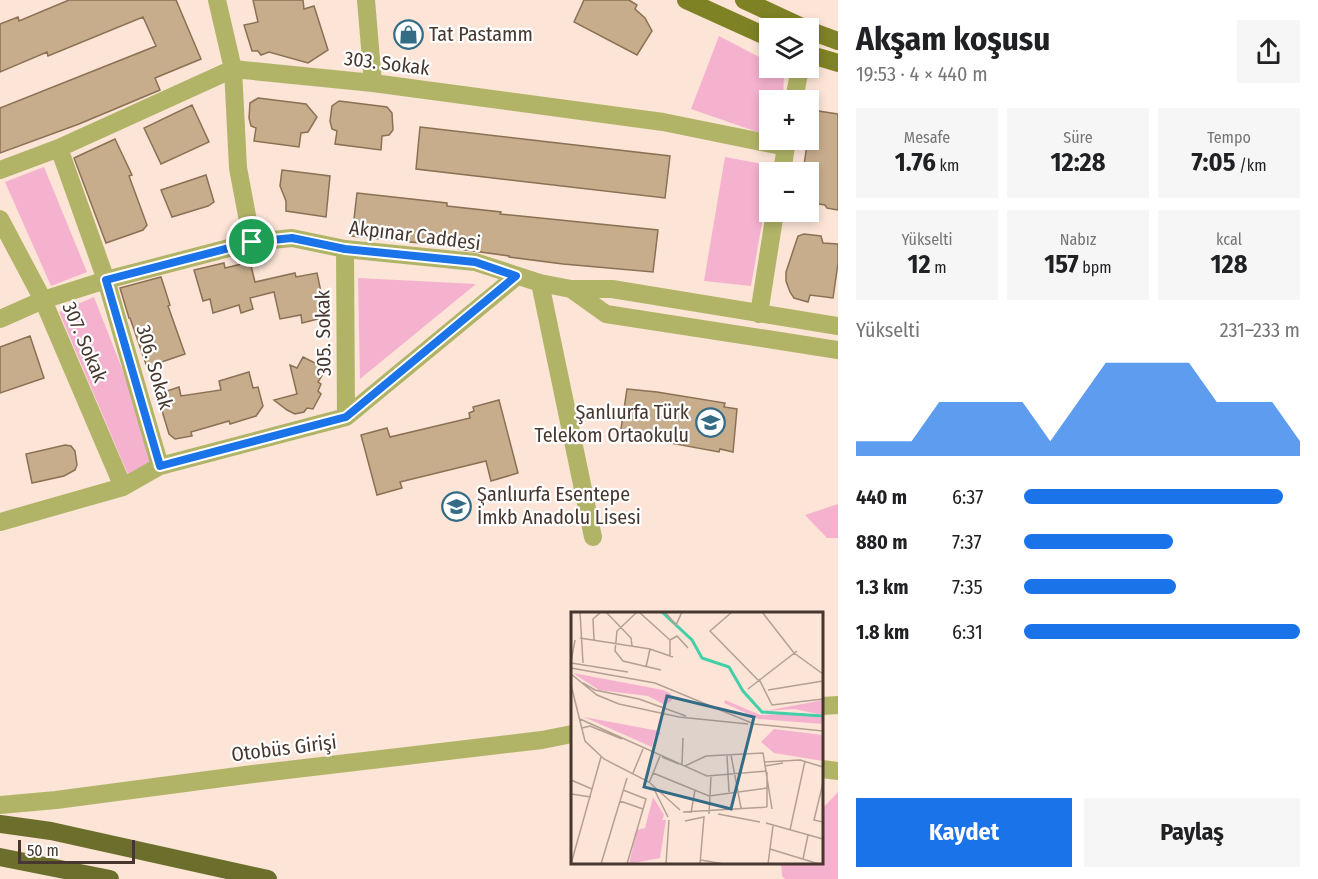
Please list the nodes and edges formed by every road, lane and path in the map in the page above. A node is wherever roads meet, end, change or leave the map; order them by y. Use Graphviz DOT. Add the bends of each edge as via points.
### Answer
graph roads {
  1 [pos="217,0"];
  2 [pos="366,0"];
  3 [pos="686,0"];
  4 [pos="744,0"];
  5 [pos="781,18"];
  6 [pos="759,33"];
  7 [pos="819,34"];
  8 [pos="838,40"];
  9 [pos="819,57"];
  10 [pos="838,63"];
  11 [pos="232,69"];
  12 [pos="373,83"];
  13 [pos="759,138"];
  14 [pos="58,148"];
  15 [pos="0,170"];
  16 [pos="0,219"];
  17 [pos="773,222"];
  18 [pos="252,242"];
  19 [pos="345,249"];
  20 [pos="516,276"];
  21 [pos="106,280"];
  22 [pos="540,283"];
  23 [pos="571,289"];
  24 [pos="43,300"];
  25 [pos="759,314"];
  26 [pos="0,319"];
  27 [pos="838,326"];
  28 [pos="838,350"];
  29 [pos="346,417"];
  30 [pos="160,466"];
  31 [pos="123,487"];
  32 [pos="0,522"];
  33 [pos="593,537"];
  34 [pos="838,705"];
  35 [pos="823,706"];
  36 [pos="571,734"];
  37 [pos="823,769"];
  38 [pos="838,771"];
  39 [pos="0,804"];
  40 [pos="0,824"];
  41 [pos="0,857"];
  42 [pos="110,879"];
  43 [pos="268,879"];
  1 -- 11 [label="street"];
  2 -- 12 [label="street"];
  3 -- 6 [label="main road"];
  4 -- 5 [label="main road"];
  7 -- 8 [label="main road"];
  9 -- 10 [label="main road"];
  11 -- 12 [label="street, 303. Sokak"];
  11 -- 14 [label="street"];
  11 -- 18 [label="street" via="238,168"];
  12 -- 13 [label="street, 303. Sokak"];
  14 -- 15 [label="street"];
  14 -- 21 [label="street, 306. Sokak"];
  16 -- 24 [label="street, 307. Sokak"];
  17 -- 25 [label="street"];
  18 -- 19 [label="street, Akpınar Caddesi" via="292,238"];
  18 -- 21 [label="street"];
  19 -- 20 [label="street, Akpınar Caddesi" via="475,262"];
  19 -- 29 [label="street, 305. Sokak"];
  20 -- 22 [label="street, Akpınar Caddesi"];
  20 -- 29 [label="street"];
  21 -- 24 [label="street"];
  21 -- 30 [label="street, 306. Sokak"];
  22 -- 23 [label="street, Akpınar Caddesi"];
  22 -- 33 [label="street"];
  23 -- 25 [label="street, Akpınar Caddesi" via="612,289"];
  23 -- 28 [label="street, Akpınar Caddesi" via="606,314"];
  24 -- 26 [label="street"];
  24 -- 31 [label="street, 307. Sokak"];
  25 -- 27 [label="street, Akpınar Caddesi"];
  29 -- 30 [label="street"];
  30 -- 31 [label="street"];
  31 -- 32 [label="street"];
  34 -- 35 [label="street"];
  36 -- 39 [label="street, Otobüs Girişi"];
  37 -- 38 [label="street"];
  40 -- 43 [label="highway" via="51,831"];
  41 -- 42 [label="highway"];
}
